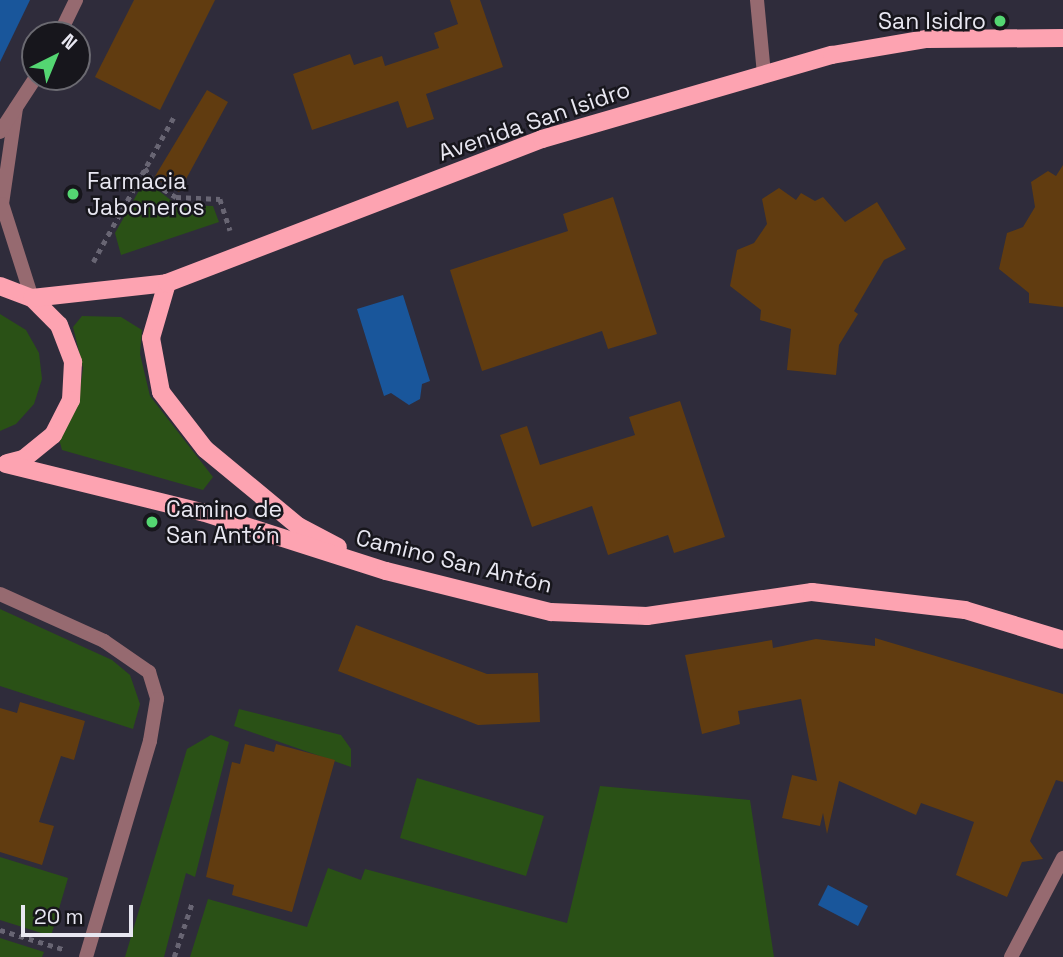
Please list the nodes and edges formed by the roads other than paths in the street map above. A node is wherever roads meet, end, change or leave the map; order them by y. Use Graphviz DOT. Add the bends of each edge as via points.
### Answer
graph roads {
  1 [pos="76,0"];
  2 [pos="757,0"];
  3 [pos="65,21"];
  4 [pos="1063,38"];
  5 [pos="764,74"];
  6 [pos="27,91"];
  7 [pos="16,108"];
  8 [pos="0,132"];
  9 [pos="167,282"];
  10 [pos="0,286"];
  11 [pos="32,298"];
  12 [pos="3,464"];
  13 [pos="386,572"];
  14 [pos="0,594"];
  15 [pos="1063,640"];
  16 [pos="1063,858"];
  17 [pos="86,957"];
  18 [pos="1011,957"];
  1 -- 3 [label="street"];
  2 -- 5 [label="street"];
  4 -- 5 [label="main road, Avenida San Isidro" via="927,39"];
  5 -- 9 [label="main road, Avenida San Isidro" via="542,139"];
  6 -- 7 [label="street"];
  7 -- 8 [label="street"];
  7 -- 11 [label="street" via="2,204"];
  9 -- 11 [label="main road, Avenida San Isidro"];
  9 -- 13 [label="main road" via="151,338 162,392 205,449 298,526"];
  10 -- 11 [label="main road"];
  11 -- 12 [label="main road" via="59,325 73,362 71,400 53,435 23,459"];
  12 -- 13 [label="main road, Camino San Antón" via="202,512"];
  13 -- 15 [label="main road, Camino San Antón" via="551,612 647,616 812,592 889,597 965,610"];
  14 -- 17 [label="street" via="104,641 149,671 157,699 150,741"];
  16 -- 18 [label="street"];
}
